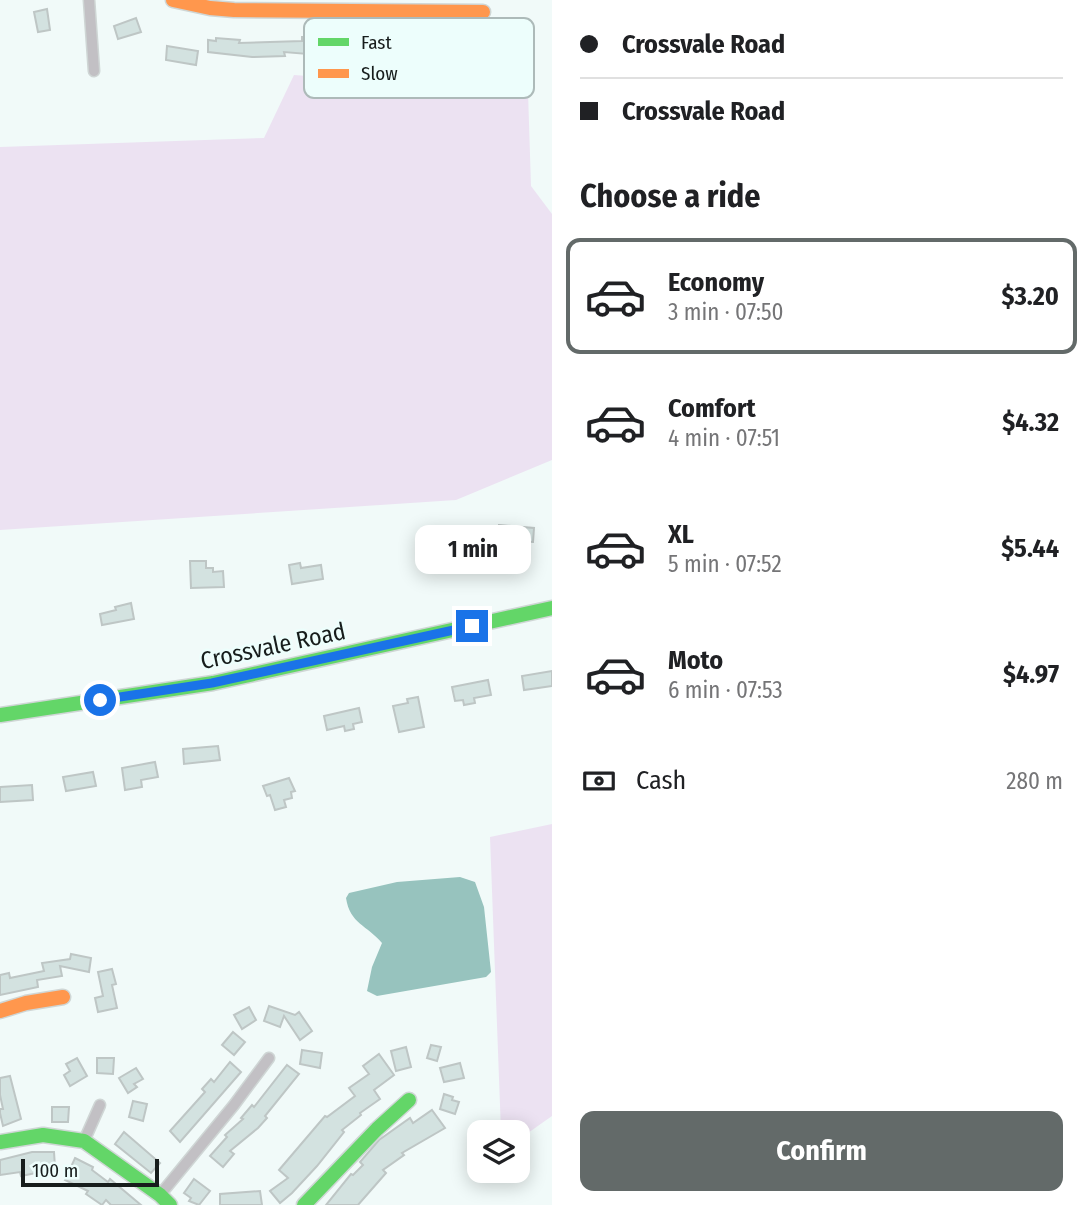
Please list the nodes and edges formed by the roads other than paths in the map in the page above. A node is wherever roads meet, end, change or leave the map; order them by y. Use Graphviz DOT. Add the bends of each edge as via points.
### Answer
graph roads {
  1 [pos="89,0"];
  2 [pos="173,0"];
  3 [pos="430,5"];
  4 [pos="483,12"];
  5 [pos="94,71"];
  6 [pos="552,608"];
  7 [pos="0,715"];
  8 [pos="64,997"];
  9 [pos="0,1011"];
  10 [pos="269,1058"];
  11 [pos="409,1100"];
  12 [pos="100,1105"];
  13 [pos="85,1141"];
  14 [pos="0,1142"];
  15 [pos="165,1200"];
  16 [pos="304,1205"];
  1 -- 5 [label="street"];
  2 -- 3 [label="street" via="234,10"];
  3 -- 4 [label="street"];
  6 -- 7 [label="street, Crossvale Road" via="212,683"];
  8 -- 9 [label="street"];
  10 -- 15 [label="street"];
  11 -- 16 [label="street"];
  12 -- 13 [label="street"];
  13 -- 14 [label="street" via="43,1135"];
  13 -- 15 [label="street"];
}
